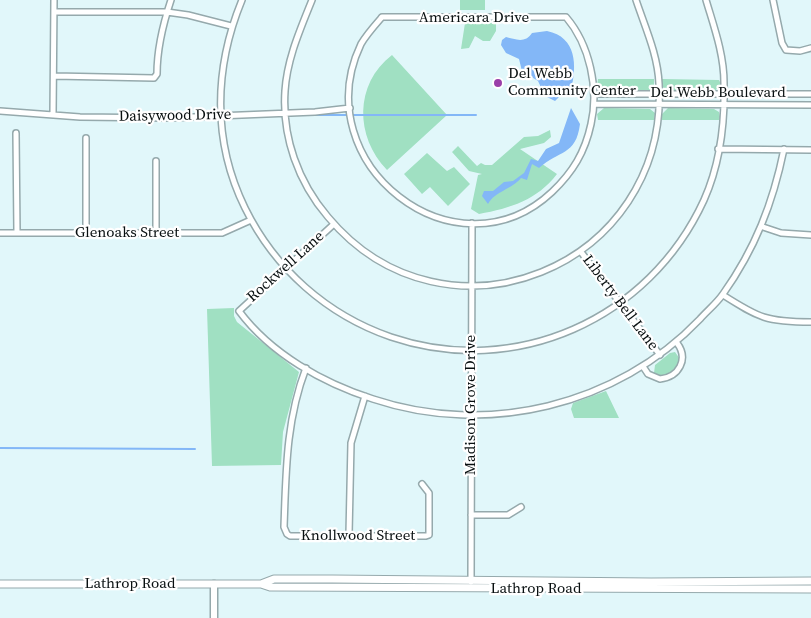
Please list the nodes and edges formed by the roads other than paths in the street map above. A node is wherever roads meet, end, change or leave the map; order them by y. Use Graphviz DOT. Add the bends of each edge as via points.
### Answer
graph roads {
  1 [pos="54,0"];
  2 [pos="171,0"];
  3 [pos="242,0"];
  4 [pos="312,0"];
  5 [pos="636,0"];
  6 [pos="706,0"];
  7 [pos="773,0"];
  8 [pos="54,12"];
  9 [pos="167,12"];
  10 [pos="231,26"];
  11 [pos="811,48"];
  12 [pos="54,76"];
  13 [pos="659,93"];
  14 [pos="595,94"];
  15 [pos="724,94"];
  16 [pos="811,94"];
  17 [pos="595,104"];
  18 [pos="659,105"];
  19 [pos="723,105"];
  20 [pos="811,105"];
  21 [pos="350,108"];
  22 [pos="0,111"];
  23 [pos="285,113"];
  24 [pos="53,115"];
  25 [pos="220,117"];
  26 [pos="16,134"];
  27 [pos="86,138"];
  28 [pos="718,149"];
  29 [pos="784,149"];
  30 [pos="811,150"];
  31 [pos="156,161"];
  32 [pos="251,220"];
  33 [pos="472,222"];
  34 [pos="334,224"];
  35 [pos="763,227"];
  36 [pos="0,233"];
  37 [pos="16,233"];
  38 [pos="86,233"];
  39 [pos="156,233"];
  40 [pos="811,235"];
  41 [pos="581,252"];
  42 [pos="287,269"];
  43 [pos="471,286"];
  44 [pos="723,295"];
  45 [pos="621,303"];
  46 [pos="811,322"];
  47 [pos="677,342"];
  48 [pos="471,352"];
  49 [pos="660,356"];
  50 [pos="306,368"];
  51 [pos="644,368"];
  52 [pos="365,396"];
  53 [pos="472,415"];
  54 [pos="422,484"];
  55 [pos="522,507"];
  56 [pos="472,516"];
  57 [pos="349,534"];
  58 [pos="471,579"];
  59 [pos="811,581"];
  60 [pos="0,584"];
  61 [pos="214,584"];
  62 [pos="261,584"];
  63 [pos="656,586"];
  64 [pos="471,588"];
  65 [pos="811,589"];
  66 [pos="214,618"];
  1 -- 8 [label="street"];
  2 -- 9 [label="street"];
  3 -- 10 [label="street"];
  4 -- 23 [label="street" via="294,46 285,92"];
  5 -- 13 [label="street" via="655,54"];
  6 -- 15 [label="street" via="718,40"];
  7 -- 11 [label="street" via="786,50"];
  8 -- 9 [label="street"];
  8 -- 12 [label="street"];
  9 -- 10 [label="street" via="188,14"];
  9 -- 12 [label="street" via="154,78"];
  10 -- 25 [label="street" via="220,88"];
  12 -- 24 [label="street"];
  13 -- 14 [label="street, Del Webb Boulevard"];
  13 -- 15 [label="street, Del Webb Boulevard"];
  13 -- 18 [label="street"];
  14 -- 17 [label="street"];
  14 -- 21 [label="street, Americara Drive" via="587,56 566,17 382,17 361,44 351,83"];
  15 -- 16 [label="street, Del Webb Boulevard"];
  15 -- 19 [label="street"];
  17 -- 18 [label="street, Del Webb Boulevard"];
  17 -- 33 [label="street" via="586,147 562,182 529,209 498,220"];
  18 -- 19 [label="street, Del Webb Boulevard"];
  18 -- 41 [label="street" via="644,174 622,211"];
  19 -- 20 [label="street, Del Webb Boulevard"];
  19 -- 28 [label="street"];
  21 -- 23 [label="street, Daisywood Drive"];
  21 -- 33 [label="street" via="350,122 357,144 387,188 422,212 445,220"];
  22 -- 24 [label="street, Daisywood Drive"];
  23 -- 25 [label="street, Daisywood Drive"];
  23 -- 34 [label="street" via="298,169 317,204"];
  24 -- 25 [label="street, Daisywood Drive"];
  25 -- 32 [label="street" via="229,168"];
  26 -- 37 [label="street"];
  27 -- 38 [label="street"];
  28 -- 29 [label="street"];
  28 -- 45 [label="street" via="704,200 674,250"];
  29 -- 30 [label="street"];
  29 -- 35 [label="street"];
  31 -- 39 [label="street"];
  32 -- 39 [label="street, Glenoaks Street" via="222,232"];
  32 -- 42 [label="street" via="264,242"];
  33 -- 43 [label="street, Madison Grove Drive"];
  34 -- 42 [label="street, Rockwell Lane"];
  34 -- 43 [label="street" via="358,247 398,271 445,285"];
  35 -- 40 [label="street" via="781,233"];
  35 -- 44 [label="street"];
  36 -- 37 [label="street, Glenoaks Street"];
  37 -- 38 [label="street, Glenoaks Street"];
  38 -- 39 [label="street, Glenoaks Street"];
  41 -- 43 [label="street" via="557,266 512,283"];
  41 -- 45 [label="street, Liberty Bell Lane"];
  42 -- 48 [label="street" via="318,298 346,318 373,331 410,344"];
  42 -- 50 [label="street, Rockwell Lane" via="239,311 278,349"];
  43 -- 48 [label="street, Madison Grove Drive"];
  44 -- 46 [label="street" via="753,314 773,321"];
  44 -- 47 [label="street"];
  45 -- 48 [label="street" via="585,325 555,337 526,346"];
  45 -- 49 [label="street, Liberty Bell Lane"];
  47 -- 49 [label="street"];
  47 -- 51 [label="street" via="683,357 676,373 660,379 648,374"];
  48 -- 53 [label="street, Madison Grove Drive"];
  49 -- 51 [label="street"];
  50 -- 52 [label="street"];
  50 -- 57 [label="street, Knollwood Street" via="290,418 284,527 290,536"];
  51 -- 53 [label="street" via="577,398 540,409"];
  52 -- 53 [label="street" via="427,413"];
  52 -- 57 [label="street" via="351,443"];
  53 -- 56 [label="street, Madison Grove Drive"];
  54 -- 57 [label="street, Knollwood Street" via="429,493 429,534"];
  55 -- 56 [label="street" via="508,515"];
  56 -- 58 [label="street, Madison Grove Drive"];
  58 -- 62 [label="main road, Lathrop Road" via="274,579"];
  58 -- 63 [label="main road, Lathrop Road"];
  58 -- 64 [label="street, Madison Grove Drive"];
  59 -- 63 [label="main road, Lathrop Road"];
  60 -- 61 [label="main road, Lathrop Road"];
  61 -- 62 [label="main road, Lathrop Road"];
  61 -- 66 [label="street"];
  62 -- 64 [label="main road, Lathrop Road" via="270,587"];
  63 -- 64 [label="main road, Lathrop Road"];
  63 -- 65 [label="main road, Lathrop Road"];
}
